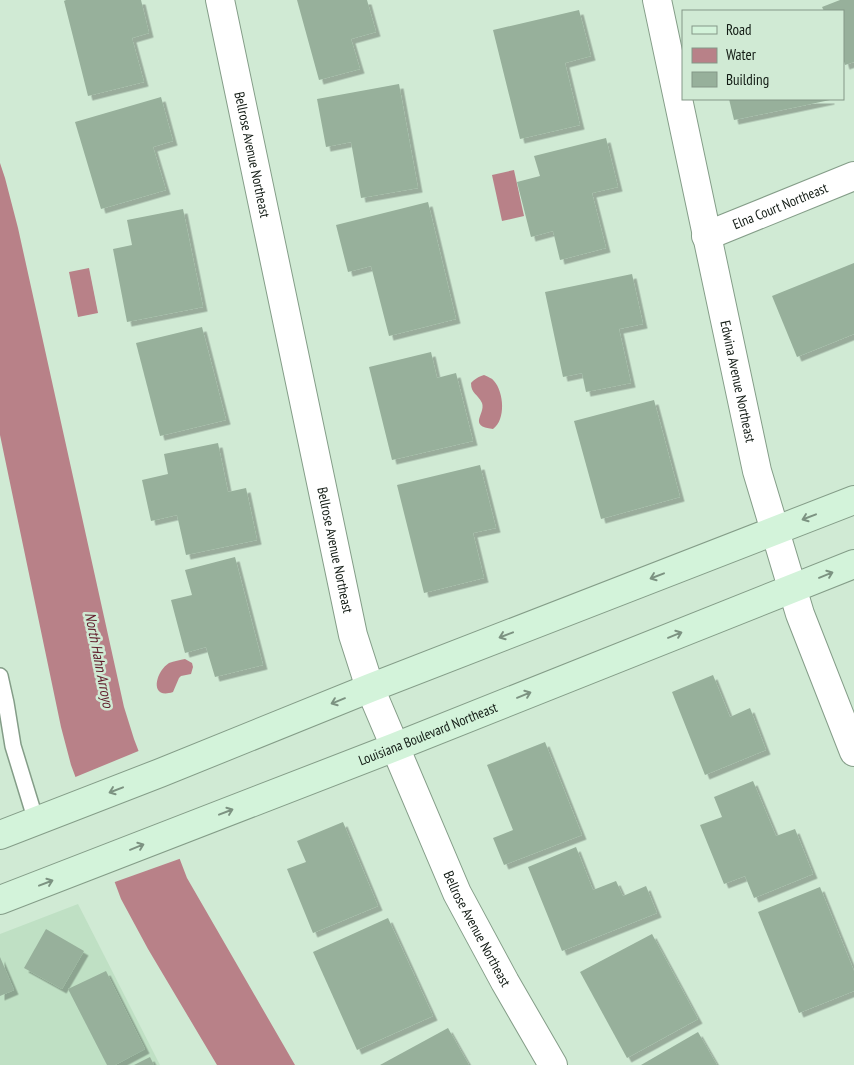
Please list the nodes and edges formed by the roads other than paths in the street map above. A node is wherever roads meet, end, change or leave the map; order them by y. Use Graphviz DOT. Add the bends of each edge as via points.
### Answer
graph roads {
  1 [pos="220,0"];
  2 [pos="657,0"];
  3 [pos="854,176"];
  4 [pos="706,236"];
  5 [pos="854,500"];
  6 [pos="774,531"];
  7 [pos="854,564"];
  8 [pos="792,589"];
  9 [pos="0,676"];
  10 [pos="370,688"];
  11 [pos="395,746"];
  12 [pos="854,752"];
  13 [pos="36,821"];
  14 [pos="0,834"];
  15 [pos="0,900"];
  16 [pos="553,1065"];
  1 -- 10 [label="street, Bellrose Avenue Northeast" via="353,635"];
  2 -- 4 [label="street, Edwina Avenue Northeast"];
  3 -- 4 [label="street, Elna Court Northeast"];
  4 -- 6 [label="street, Edwina Avenue Northeast" via="756,471"];
  5 -- 6 [label="main road, one-way"];
  6 -- 8 [label="street, Edwina Avenue Northeast"];
  6 -- 10 [label="main road, one-way"];
  8 -- 7 [label="main road, Louisiana Boulevard Northeast, one-way"];
  11 -- 8 [label="main road, Louisiana Boulevard Northeast, one-way"];
  8 -- 12 [label="street, Edwina Avenue Northeast"];
  9 -- 13 [label="lane" via="13,746"];
  10 -- 11 [label="street, Bellrose Avenue Northeast"];
  10 -- 13 [label="main road, one-way"];
  15 -- 11 [label="main road, Louisiana Boulevard Northeast, one-way"];
  11 -- 16 [label="street, Bellrose Avenue Northeast" via="457,893"];
  13 -- 14 [label="main road"];
}
